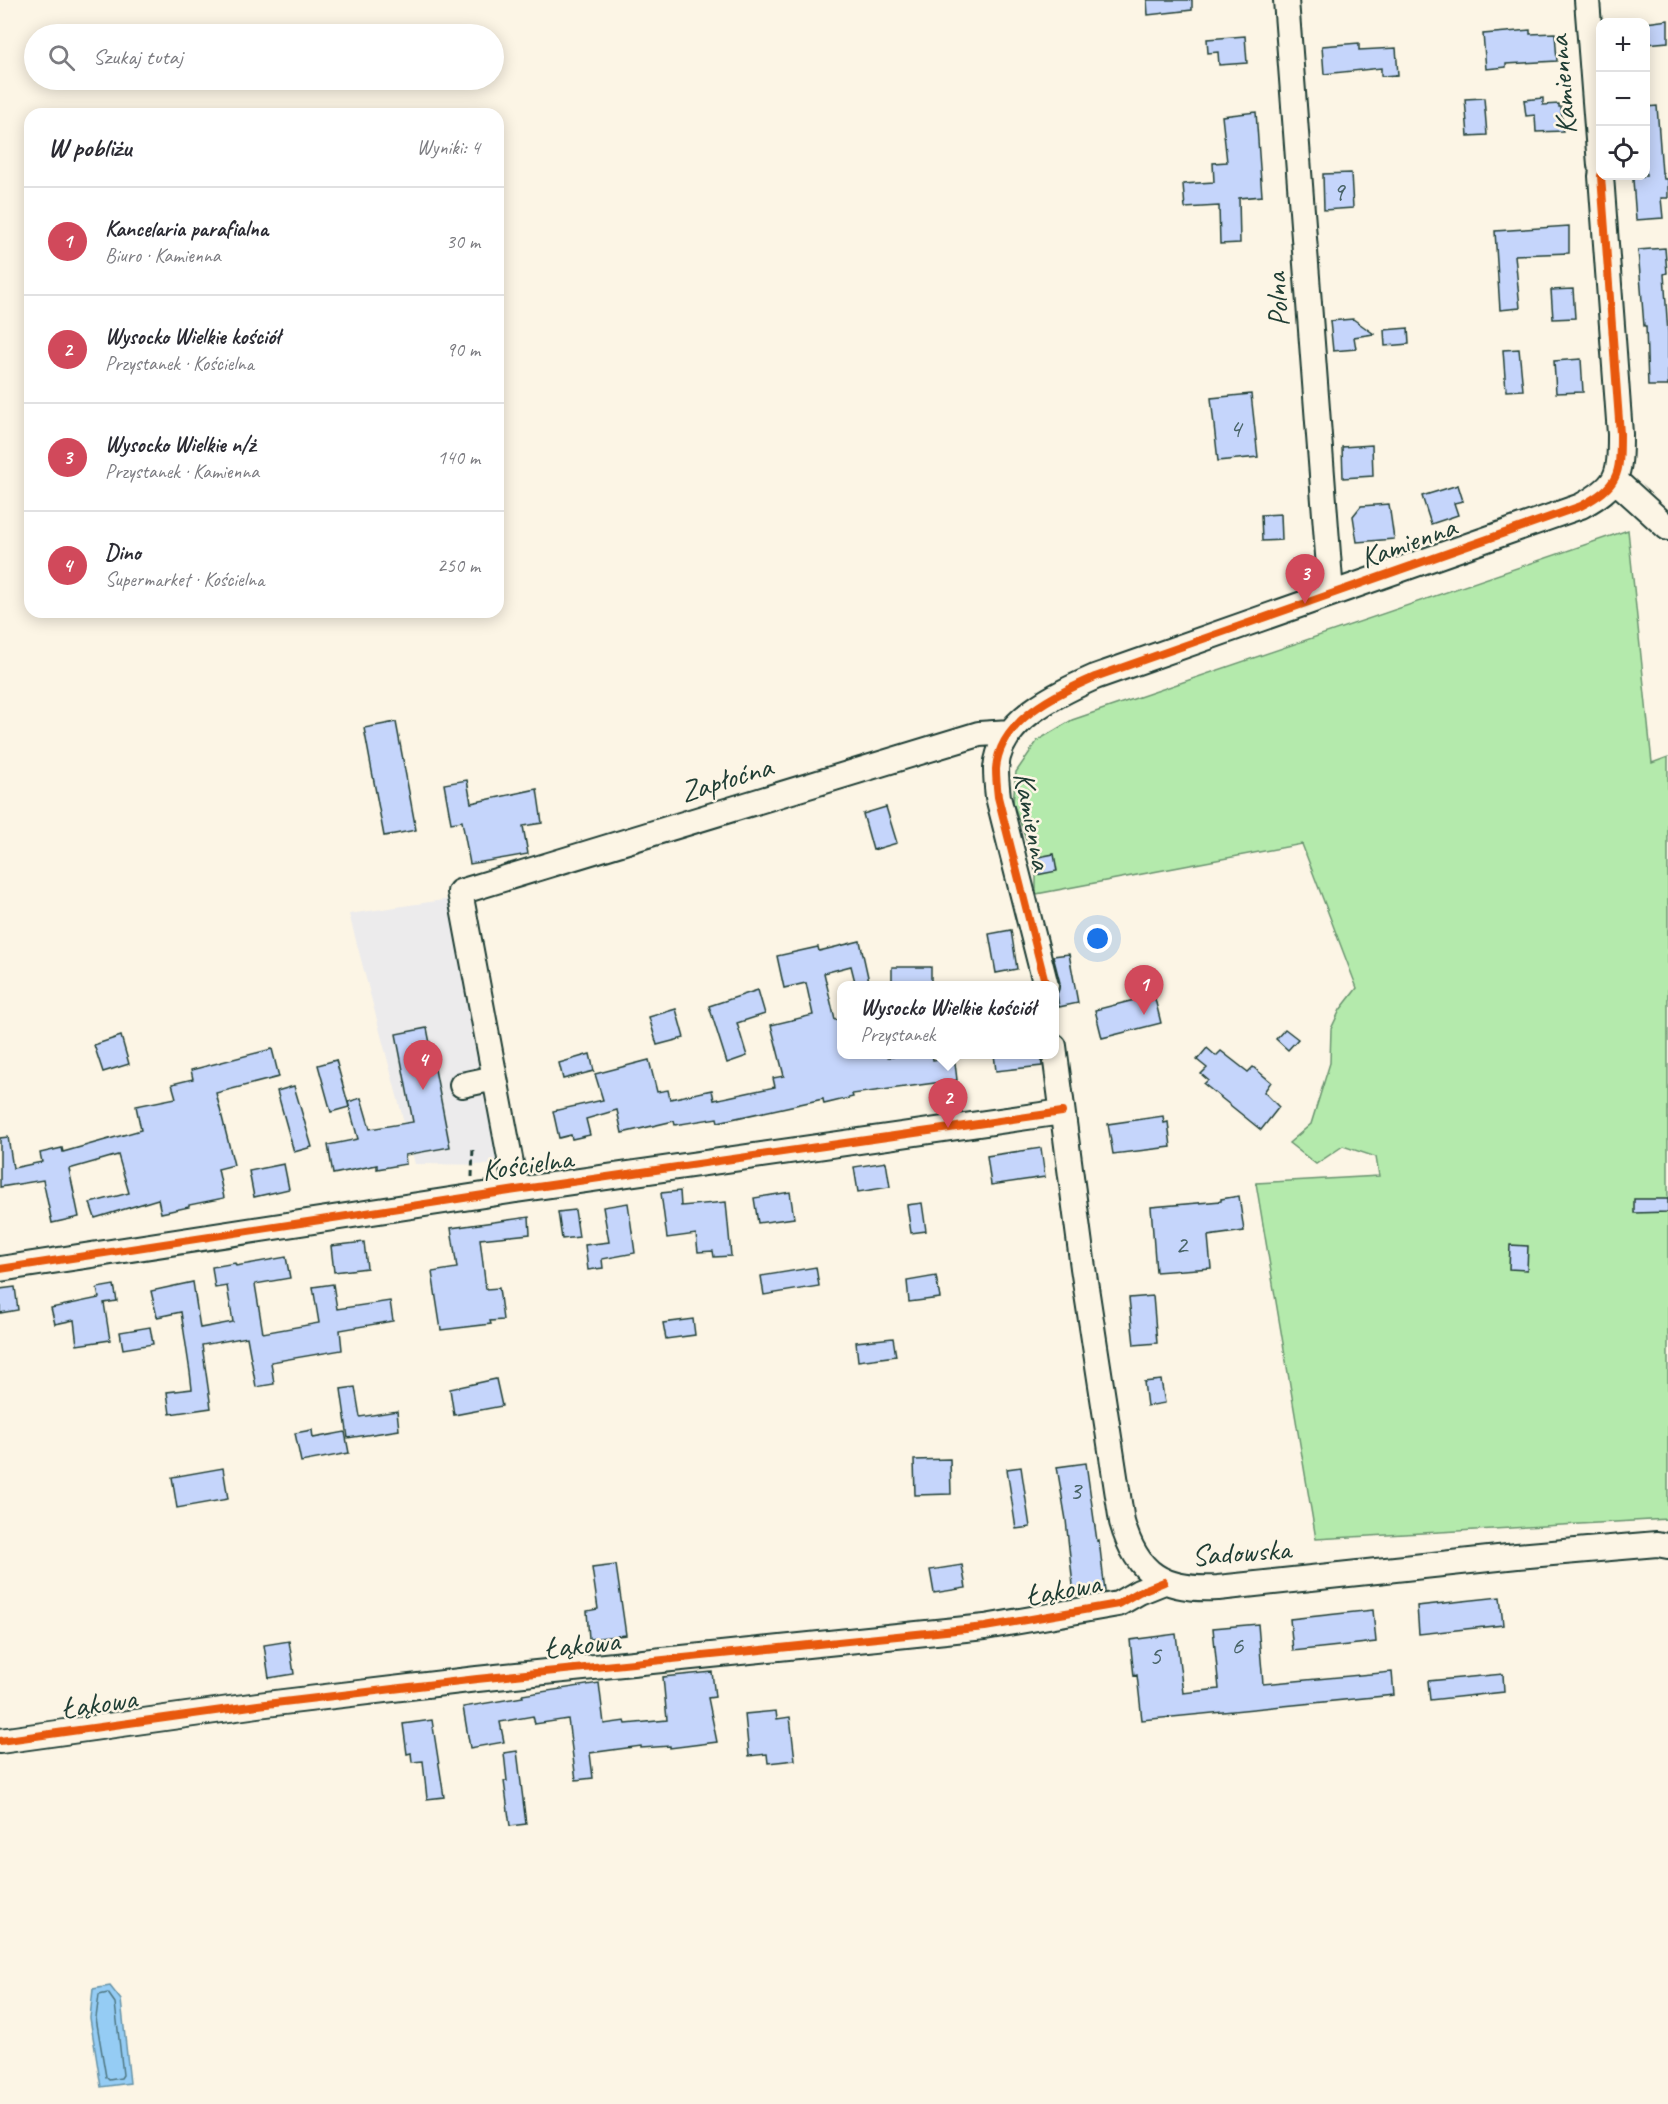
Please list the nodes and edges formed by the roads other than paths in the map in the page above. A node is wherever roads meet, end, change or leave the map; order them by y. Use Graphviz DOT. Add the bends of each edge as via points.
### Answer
graph roads {
  1 [pos="1286,0"];
  2 [pos="1587,0"];
  3 [pos="1597,126"];
  4 [pos="1601,180"];
  5 [pos="1615,480"];
  6 [pos="1668,528"];
  7 [pos="1331,594"];
  8 [pos="1010,732"];
  9 [pos="1045,981"];
  10 [pos="1056,1059"];
  11 [pos="495,1078"];
  12 [pos="462,1085"];
  13 [pos="1062,1112"];
  14 [pos="516,1190"];
  15 [pos="0,1269"];
  16 [pos="1668,1546"];
  17 [pos="1164,1582"];
  18 [pos="0,1741"];
  1 -- 7 [label="street, Polna"];
  2 -- 3 [label="street, Kamienna"];
  4 -- 5 [label="street" via="1620,434 1620,466"];
  5 -- 6 [label="street"];
  5 -- 7 [label="street, Kamienna" via="1581,506"];
  7 -- 8 [label="street, Kamienna" via="1095,677 1057,694"];
  8 -- 9 [label="street, Kamienna" via="996,768 998,797"];
  8 -- 11 [label="street, Zapłoćna" via="979,734 460,892"];
  10 -- 13 [label="street"];
  11 -- 12 [label="street"];
  11 -- 14 [label="street"];
  13 -- 14 [label="street, Kościelna"];
  13 -- 17 [label="street, Sadowska" via="1122,1522 1135,1555"];
  14 -- 15 [label="street, Kościelna"];
  16 -- 17 [label="street, Sadowska" via="1517,1556 1218,1588 1179,1587"];
  17 -- 18 [label="street, Łąkowa" via="1118,1604 985,1628 477,1679"];
}
